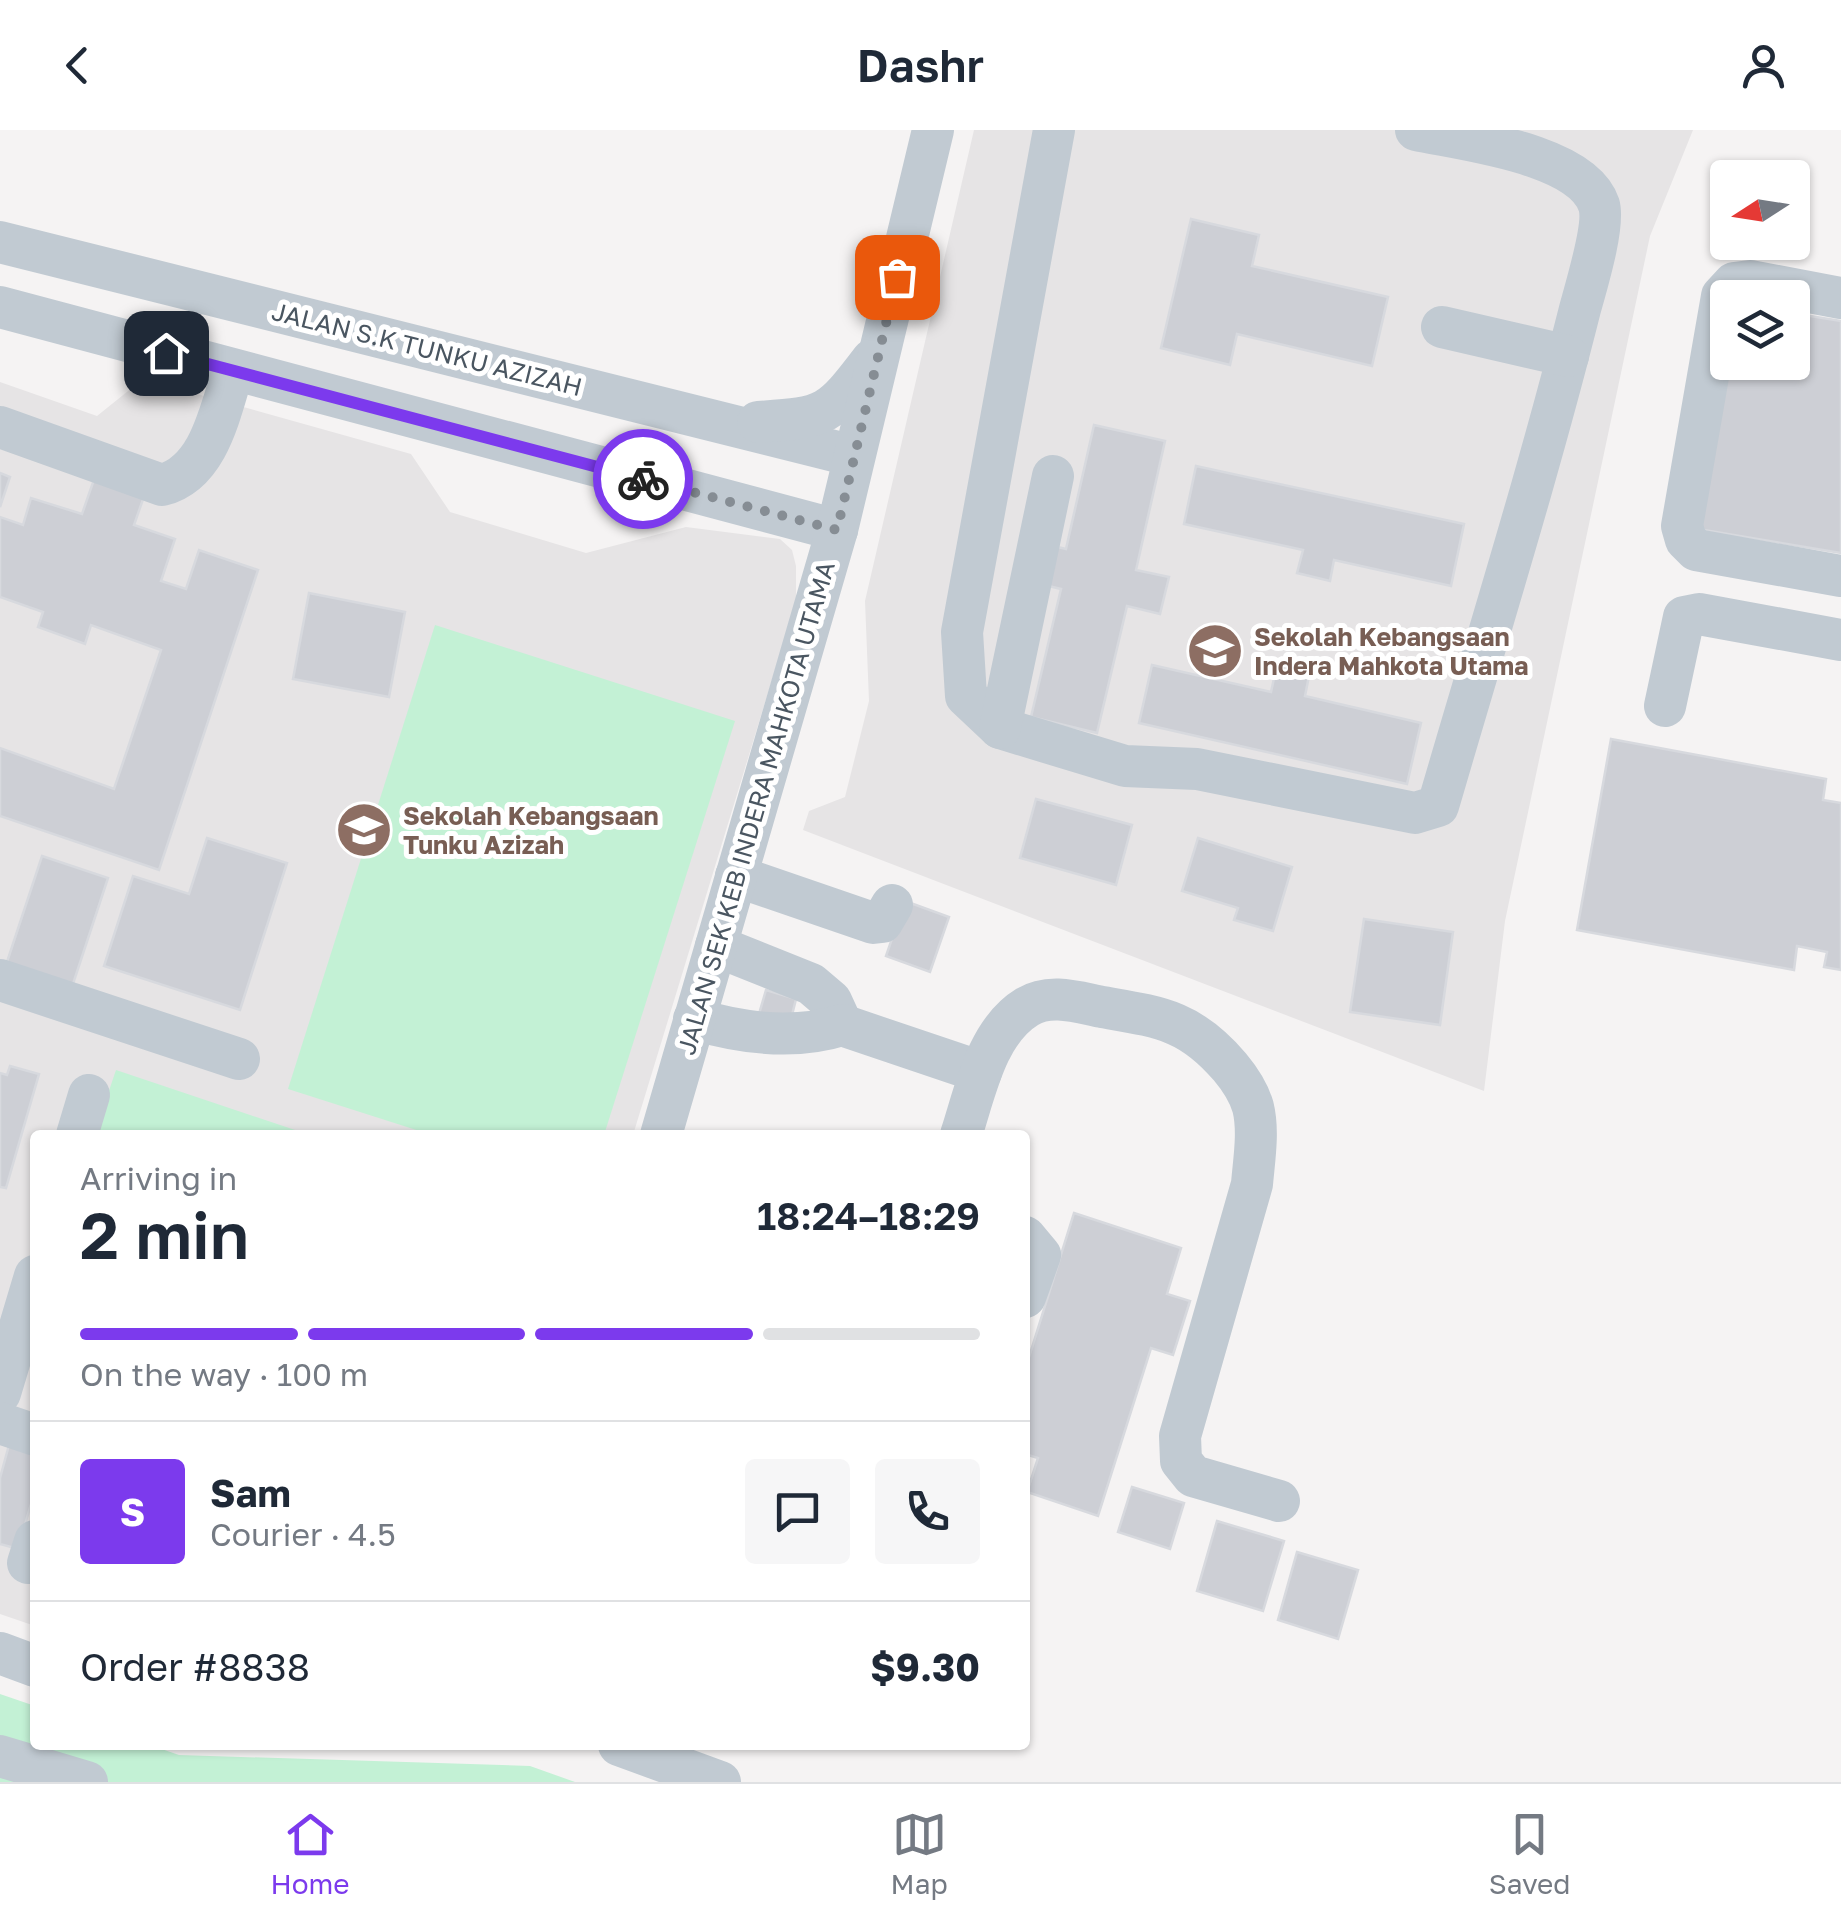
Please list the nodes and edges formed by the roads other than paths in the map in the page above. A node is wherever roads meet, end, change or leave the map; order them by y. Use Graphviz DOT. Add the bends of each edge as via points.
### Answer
graph roads {
  1 [pos="933,130"];
  2 [pos="1054,130"];
  3 [pos="1416,130"];
  4 [pos="0,242"];
  5 [pos="1841,298"];
  6 [pos="0,307"];
  7 [pos="1442,327"];
  8 [pos="880,351"];
  9 [pos="1568,356"];
  10 [pos="232,371"];
  11 [pos="728,424"];
  12 [pos="0,427"];
  13 [pos="854,456"];
  14 [pos="1053,476"];
  15 [pos="837,530"];
  16 [pos="1841,576"];
  17 [pos="1841,640"];
  18 [pos="1666,706"];
  19 [pos="1000,728"];
  20 [pos="736,876"];
  21 [pos="892,905"];
  22 [pos="716,946"];
  23 [pos="0,980"];
  24 [pos="694,1019"];
  25 [pos="842,1025"];
  26 [pos="238,1059"];
  27 [pos="981,1072"];
  28 [pos="662,1130"];
  29 [pos="963,1130"];
  30 [pos="1030,1243"];
  31 [pos="1030,1283"];
  32 [pos="30,1293"];
  33 [pos="0,1393"];
  34 [pos="0,1423"];
  35 [pos="30,1432"];
  36 [pos="1279,1500"];
  37 [pos="0,1653"];
  38 [pos="30,1664"];
  39 [pos="633,1750"];
  40 [pos="0,1756"];
  41 [pos="87,1782"];
  42 [pos="720,1782"];
  1 -- 8 [label="street, JALAN SEK KEB INDERA MAHKOTA UTAMA"];
  2 -- 19 [label="street" via="962,632 966,696"];
  3 -- 9 [label="street" via="1526,154 1583,180 1600,206"];
  4 -- 11 [label="street, JALAN S.K TUNKU AZIZAH"];
  5 -- 16 [label="street" via="1750,281 1722,296 1682,526 1696,550"];
  6 -- 10 [label="street"];
  7 -- 9 [label="street"];
  8 -- 11 [label="street" via="839,403 808,419"];
  8 -- 13 [label="street, JALAN SEK KEB INDERA MAHKOTA UTAMA"];
  9 -- 19 [label="street" via="1438,806 1415,814 1197,769 1125,766"];
  10 -- 12 [label="street" via="210,443 178,480 162,484"];
  10 -- 15 [label="street"];
  11 -- 13 [label="street, JALAN S.K TUNKU AZIZAH"];
  13 -- 15 [label="street, JALAN SEK KEB INDERA MAHKOTA UTAMA"];
  14 -- 19 [label="street"];
  15 -- 20 [label="street, JALAN SEK KEB INDERA MAHKOTA UTAMA"];
  17 -- 18 [label="street" via="1699,614 1684,617"];
  20 -- 21 [label="street" via="873,923 882,922"];
  20 -- 22 [label="street, JALAN SEK KEB INDERA MAHKOTA UTAMA"];
  22 -- 24 [label="street, JALAN SEK KEB INDERA MAHKOTA UTAMA"];
  22 -- 25 [label="street" via="811,984 831,1000"];
  23 -- 26 [label="street"];
  24 -- 25 [label="street" via="736,1031"];
  24 -- 28 [label="street, JALAN SEK KEB INDERA MAHKOTA UTAMA"];
  25 -- 27 [label="street"];
  27 -- 29 [label="street"];
  27 -- 36 [label="street" via="1005,1026 1029,1006 1056,998 1154,1016 1195,1032 1240,1079 1253,1108 1252,1184 1180,1436 1181,1461 1192,1476"];
  30 -- 31 [label="street" via="1040,1255"];
  32 -- 33 [label="street"];
  34 -- 35 [label="street"];
  37 -- 38 [label="street"];
  39 -- 42 [label="street"];
  40 -- 41 [label="street"];
}
